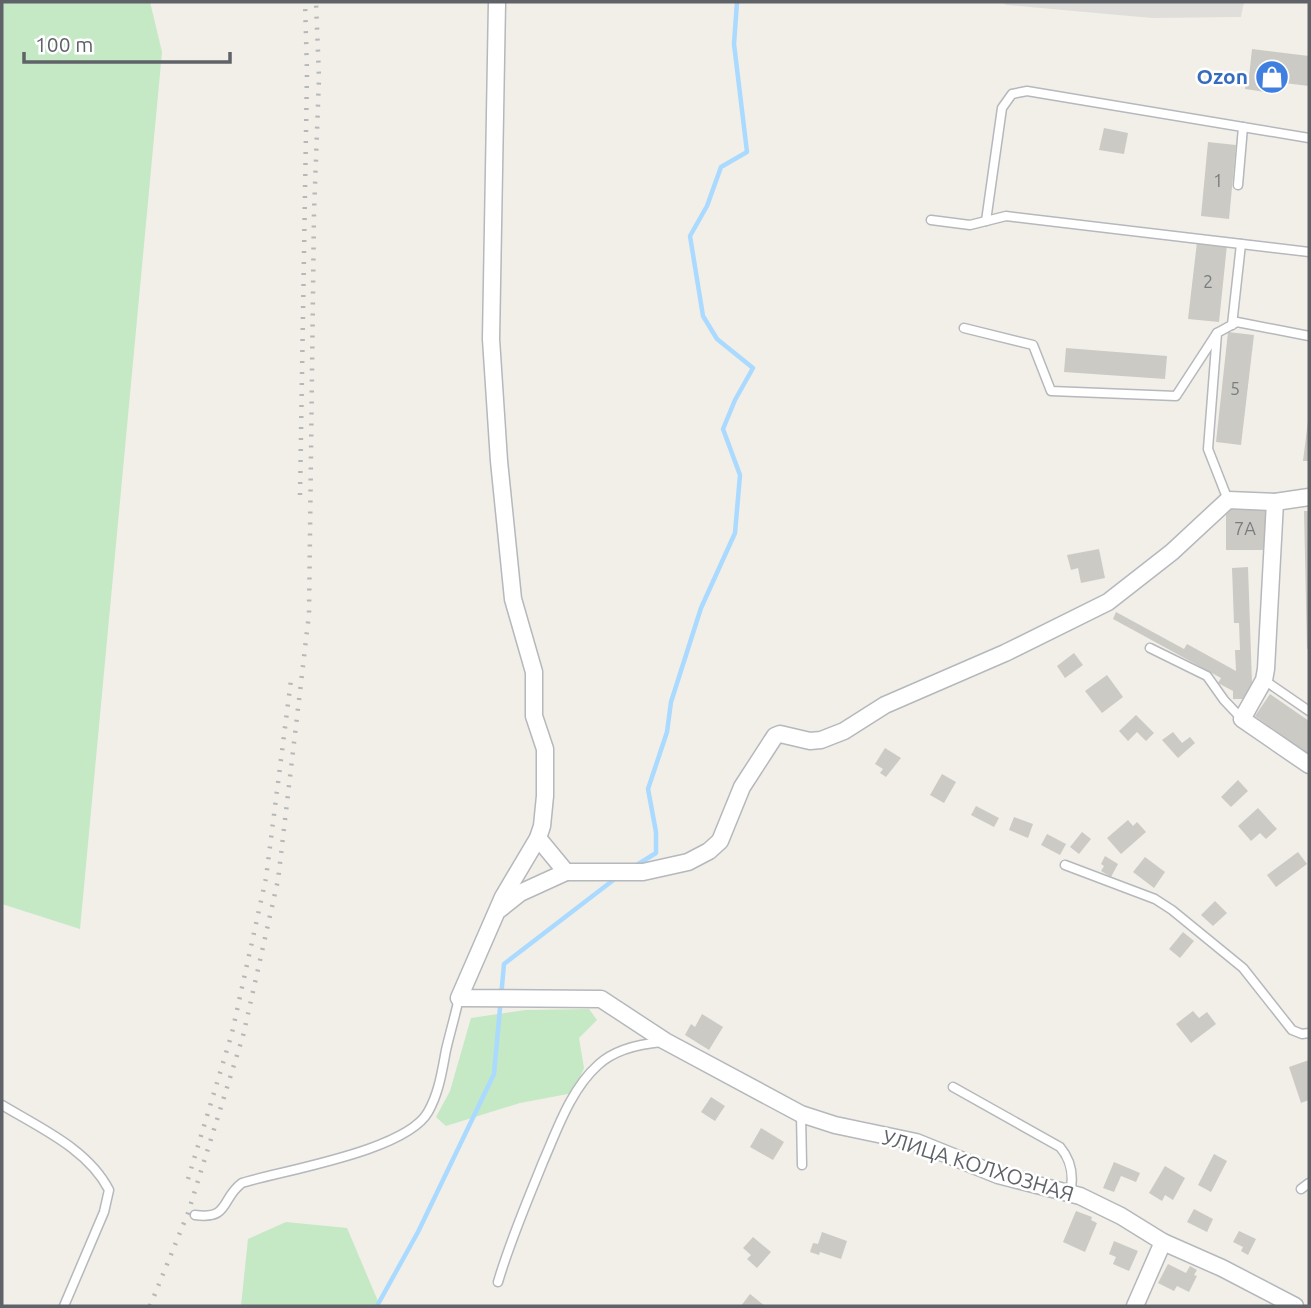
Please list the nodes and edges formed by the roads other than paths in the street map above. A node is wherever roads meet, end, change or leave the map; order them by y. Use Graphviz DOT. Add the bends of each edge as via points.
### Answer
graph roads {
  1 [pos="497,2"];
  2 [pos="1243,127"];
  3 [pos="1309,138"];
  4 [pos="1238,186"];
  5 [pos="932,220"];
  6 [pos="986,221"];
  7 [pos="1241,244"];
  8 [pos="1309,252"];
  9 [pos="1232,324"];
  10 [pos="964,328"];
  11 [pos="1217,333"];
  12 [pos="1309,336"];
  13 [pos="1309,497"];
  14 [pos="1228,500"];
  15 [pos="1275,502"];
  16 [pos="1150,648"];
  17 [pos="1264,680"];
  18 [pos="1309,711"];
  19 [pos="1242,719"];
  20 [pos="1309,765"];
  21 [pos="538,838"];
  22 [pos="1065,864"];
  23 [pos="566,872"];
  24 [pos="498,911"];
  25 [pos="459,998"];
  26 [pos="1309,1033"];
  27 [pos="665,1041"];
  28 [pos="953,1087"];
  29 [pos="2,1105"];
  30 [pos="801,1114"];
  31 [pos="803,1165"];
  32 [pos="1309,1183"];
  33 [pos="1301,1189"];
  34 [pos="1070,1194"];
  35 [pos="195,1215"];
  36 [pos="1163,1242"];
  37 [pos="498,1282"];
  38 [pos="64,1306"];
  39 [pos="1135,1306"];
  40 [pos="1295,1306"];
  1 -- 21 [label="street" via="491,339 513,599 534,672 534,716 545,749 545,796"];
  2 -- 3 [label="lane"];
  2 -- 4 [label="lane"];
  2 -- 6 [label="lane" via="1027,92 1012,94 1002,108"];
  5 -- 6 [label="lane" via="970,225"];
  6 -- 7 [label="lane" via="1006,216"];
  7 -- 8 [label="lane"];
  7 -- 9 [label="lane"];
  9 -- 11 [label="lane"];
  9 -- 12 [label="lane" via="1237,321"];
  10 -- 11 [label="lane" via="1033,345 1051,391 1176,396"];
  11 -- 14 [label="lane" via="1208,449"];
  13 -- 15 [label="street"];
  14 -- 15 [label="street"];
  14 -- 23 [label="street" via="1172,552 1108,601 1005,653 885,705 844,732 810,741 775,736 742,787 720,841 698,858 643,872"];
  15 -- 17 [label="street"];
  16 -- 19 [label="lane" via="1207,676"];
  17 -- 18 [label="lane"];
  17 -- 19 [label="street"];
  19 -- 20 [label="street"];
  21 -- 23 [label="street"];
  21 -- 24 [label="street"];
  22 -- 26 [label="lane" via="1161,902 1243,968 1292,1030"];
  23 -- 24 [label="street" via="520,893"];
  24 -- 25 [label="street"];
  25 -- 27 [label="street, УЛИЦА КОЛХОЗНАЯ" via="601,999"];
  25 -- 35 [label="lane" via="442,1076 423,1120 404,1134 323,1164 242,1183 220,1212 208,1217"];
  27 -- 30 [label="street, УЛИЦА КОЛХОЗНАЯ"];
  27 -- 37 [label="lane" via="616,1052 585,1079 554,1137"];
  28 -- 34 [label="lane" via="1060,1147 1072,1170"];
  29 -- 38 [label="lane" via="78,1152 97,1169 108,1190 104,1212"];
  30 -- 31 [label="lane"];
  30 -- 34 [label="street, УЛИЦА КОЛХОЗНАЯ" via="916,1142 998,1175"];
  32 -- 33 [label="lane"];
  34 -- 36 [label="street, УЛИЦА КОЛХОЗНАЯ" via="1121,1216"];
  36 -- 39 [label="street"];
  36 -- 40 [label="street, УЛИЦА КОЛХОЗНАЯ"];
}
